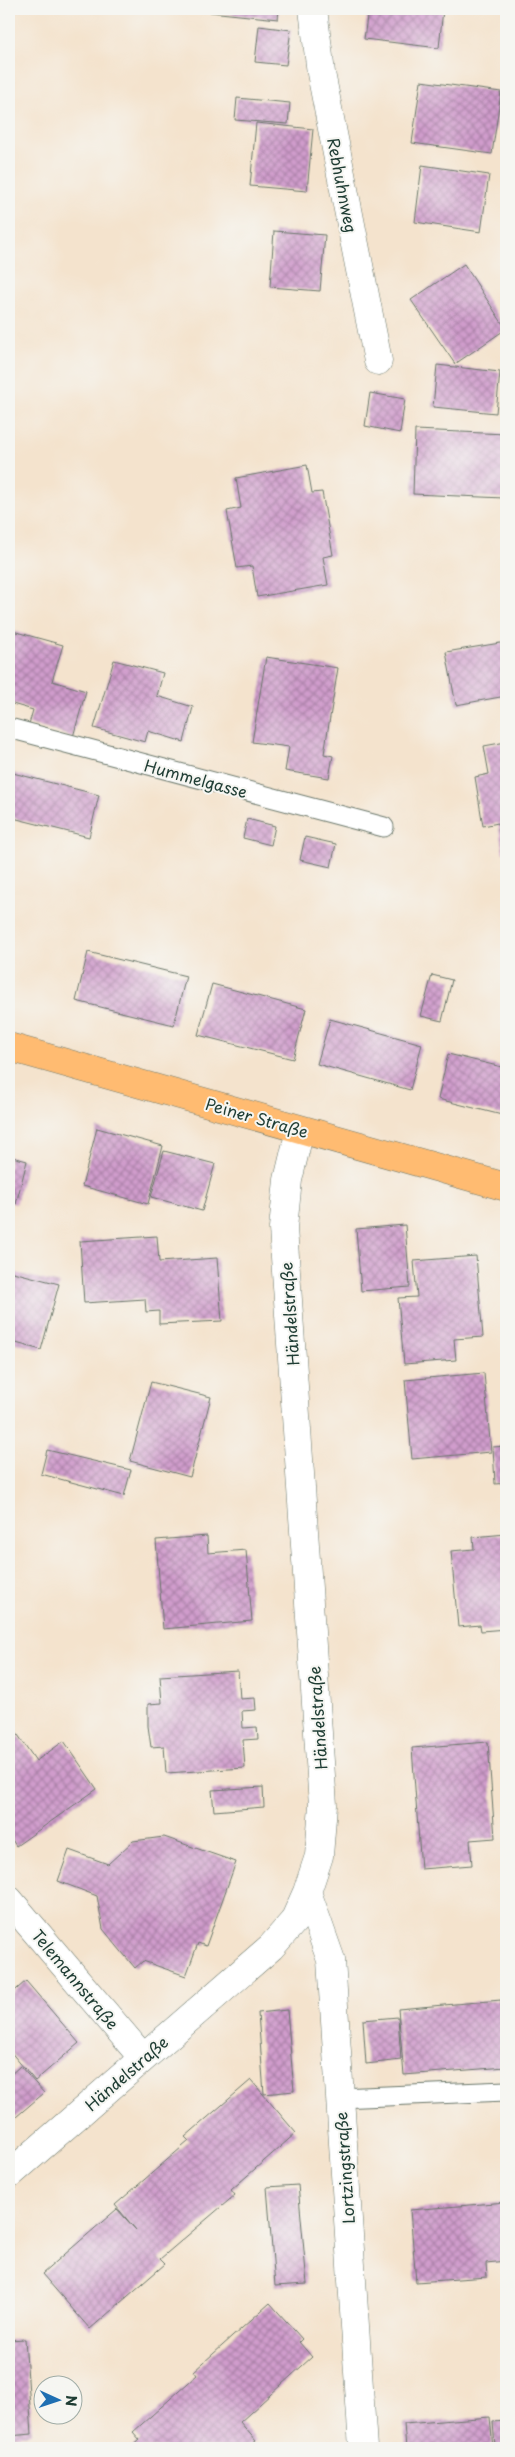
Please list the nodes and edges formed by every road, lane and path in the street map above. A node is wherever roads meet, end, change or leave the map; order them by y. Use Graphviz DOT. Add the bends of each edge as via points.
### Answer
graph roads {
  1 [pos="313,9"];
  2 [pos="378,361"];
  3 [pos="9,728"];
  4 [pos="384,827"];
  5 [pos="9,1047"];
  6 [pos="300,1130"];
  7 [pos="506,1187"];
  8 [pos="307,1892"];
  9 [pos="9,1900"];
  10 [pos="143,2058"];
  11 [pos="506,2091"];
  12 [pos="340,2098"];
  13 [pos="9,2175"];
  14 [pos="363,2448"];
  1 -- 2 [label="street, Rebhuhnweg" via="321,73"];
  3 -- 4 [label="lane, Hummelgasse"];
  5 -- 6 [label="main road, Peiner Straße"];
  6 -- 7 [label="main road, Peiner Straße"];
  6 -- 8 [label="street, Händelstraße" via="288,1180 283,1228 323,1805 319,1856"];
  8 -- 10 [label="street, Händelstraße" via="294,1921 271,1947"];
  8 -- 12 [label="street, Lortzingstraße" via="331,1960"];
  9 -- 10 [label="street, Telemannstraße"];
  10 -- 13 [label="street, Händelstraße"];
  11 -- 12 [label="lane"];
  12 -- 14 [label="street, Lortzingstraße"];
}
